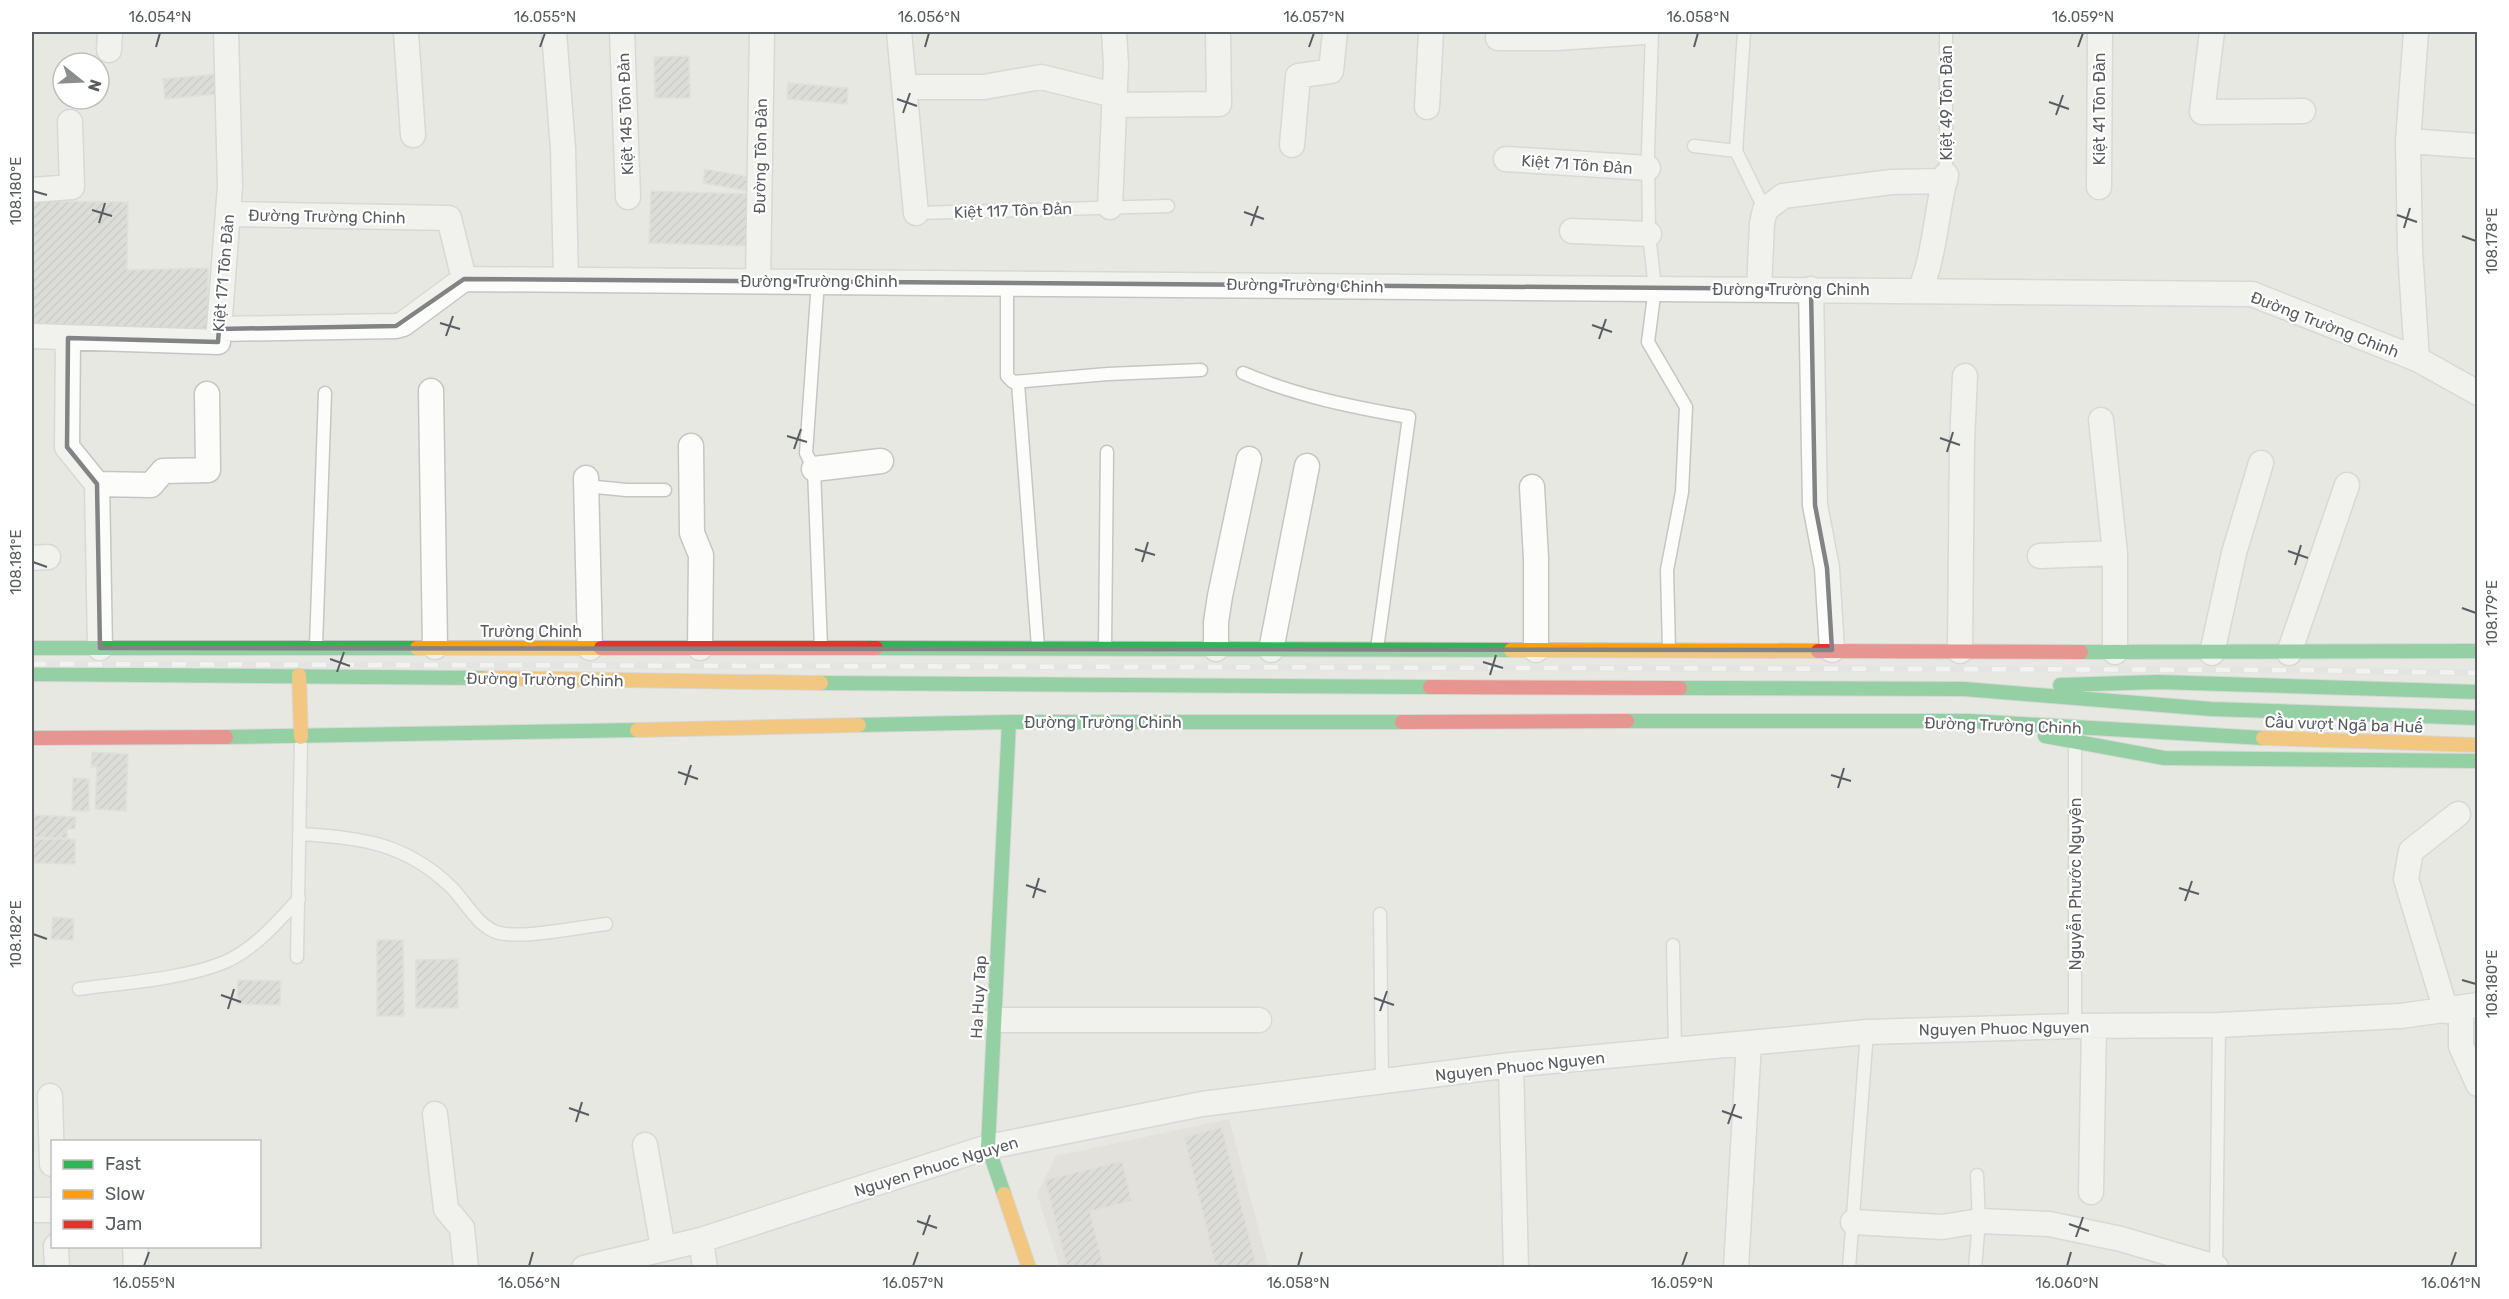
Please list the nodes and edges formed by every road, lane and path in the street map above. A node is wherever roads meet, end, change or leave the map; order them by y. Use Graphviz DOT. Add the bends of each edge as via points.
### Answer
graph roads {
  1 [pos="226,32"];
  2 [pos="406,32"];
  3 [pos="554,32"];
  4 [pos="622,32"];
  5 [pos="762,32"];
  6 [pos="899,32"];
  7 [pos="1114,32"];
  8 [pos="1218,32"];
  9 [pos="1335,32"];
  10 [pos="1431,32"];
  11 [pos="1643,32"];
  12 [pos="1653,32"];
  13 [pos="1744,32"];
  14 [pos="1946,32"];
  15 [pos="2100,32"];
  16 [pos="2212,32"];
  17 [pos="2416,32"];
  18 [pos="1498,38"];
  19 [pos="904,87"];
  20 [pos="1114,100"];
  21 [pos="1427,107"];
  22 [pos="2303,111"];
  23 [pos="70,122"];
  24 [pos="413,135"];
  25 [pos="2408,141"];
  26 [pos="1292,145"];
  27 [pos="1694,146"];
  28 [pos="2478,146"];
  29 [pos="1736,151"];
  30 [pos="1506,159"];
  31 [pos="1648,168"];
  32 [pos="1945,178"];
  33 [pos="2099,187"];
  34 [pos="32,190"];
  35 [pos="628,197"];
  36 [pos="1168,206"];
  37 [pos="1110,207"];
  38 [pos="1765,210"];
  39 [pos="916,213"];
  40 [pos="228,214"];
  41 [pos="1572,231"];
  42 [pos="1649,234"];
  43 [pos="464,279"];
  44 [pos="566,279"];
  45 [pos="758,280"];
  46 [pos="818,281"];
  47 [pos="1008,282"];
  48 [pos="1655,288"];
  49 [pos="1759,289"];
  50 [pos="1811,289"];
  51 [pos="1920,290"];
  52 [pos="219,329"];
  53 [pos="48,337"];
  54 [pos="2417,359"];
  55 [pos="1201,370"];
  56 [pos="1243,373"];
  57 [pos="1965,376"];
  58 [pos="1018,383"];
  59 [pos="431,391"];
  60 [pos="325,393"];
  61 [pos="2478,393"];
  62 [pos="207,394"];
  63 [pos="2101,420"];
  64 [pos="691,446"];
  65 [pos="1107,452"];
  66 [pos="1249,459"];
  67 [pos="881,461"];
  68 [pos="2261,463"];
  69 [pos="1307,466"];
  70 [pos="814,469"];
  71 [pos="586,482"];
  72 [pos="97,484"];
  73 [pos="2347,485"];
  74 [pos="1532,487"];
  75 [pos="665,490"];
  76 [pos="2115,553"];
  77 [pos="2040,556"];
  78 [pos="316,647"];
  79 [pos="435,647"];
  80 [pos="32,648"];
  81 [pos="100,648"];
  82 [pos="590,648"];
  83 [pos="700,648"];
  84 [pos="821,648"];
  85 [pos="1034,648"];
  86 [pos="1105,648"];
  87 [pos="1216,649"];
  88 [pos="1271,650"];
  89 [pos="1377,650"];
  90 [pos="1536,650"];
  91 [pos="1669,650"];
  92 [pos="1832,650"];
  93 [pos="1960,651"];
  94 [pos="2478,651"];
  95 [pos="2115,652"];
  96 [pos="2212,653"];
  97 [pos="2289,653"];
  98 [pos="32,674"];
  99 [pos="299,675"];
  100 [pos="1964,689"];
  101 [pos="2478,692"];
  102 [pos="2211,708"];
  103 [pos="2478,718"];
  104 [pos="1970,721"];
  105 [pos="1009,722"];
  106 [pos="2210,736"];
  107 [pos="301,737"];
  108 [pos="32,738"];
  109 [pos="2075,743"];
  110 [pos="2478,746"];
  111 [pos="2478,760"];
  112 [pos="2458,814"];
  113 [pos="299,834"];
  114 [pos="299,899"];
  115 [pos="1380,914"];
  116 [pos="606,924"];
  117 [pos="1673,945"];
  118 [pos="297,957"];
  119 [pos="79,989"];
  120 [pos="2461,1008"];
  121 [pos="994,1020"];
  122 [pos="1259,1020"];
  123 [pos="2219,1025"];
  124 [pos="2084,1026"];
  125 [pos="1868,1032"];
  126 [pos="1749,1043"];
  127 [pos="1675,1050"];
  128 [pos="1511,1065"];
  129 [pos="1382,1082"];
  130 [pos="2478,1084"];
  131 [pos="50,1096"];
  132 [pos="435,1114"];
  133 [pos="51,1140"];
  134 [pos="645,1144"];
  135 [pos="988,1147"];
  136 [pos="1977,1175"];
  137 [pos="2091,1192"];
  138 [pos="32,1210"];
  139 [pos="51,1210"];
  140 [pos="1979,1221"];
  141 [pos="1853,1222"];
  142 [pos="701,1240"];
  143 [pos="56,1248"];
  144 [pos="135,1248"];
  145 [pos="663,1248"];
  146 [pos="2216,1267"];
  147 [pos="57,1268"];
  148 [pos="136,1268"];
  149 [pos="466,1268"];
  150 [pos="584,1268"];
  151 [pos="705,1268"];
  152 [pos="1029,1268"];
  153 [pos="1516,1268"];
  154 [pos="1737,1268"];
  155 [pos="1850,1268"];
  156 [pos="1975,1268"];
  1 -- 40 [label="street, Kiệt 171 Tôn Đản"];
  2 -- 24 [label="street"];
  3 -- 44 [label="street" via="563,149"];
  4 -- 35 [label="street, Kiệt 145 Tôn Đản"];
  5 -- 45 [label="street, Đường Tôn Đản"];
  6 -- 19 [label="street"];
  7 -- 20 [label="street"];
  8 -- 20 [label="street" via="1219,104"];
  9 -- 26 [label="street" via="1331,70 1298,76"];
  10 -- 21 [label="street"];
  11 -- 18 [label="street"];
  12 -- 31 [label="lane, Kiệt 71 Tôn Đản"];
  13 -- 29 [label="lane"];
  14 -- 32 [label="lane, Kiệt 49 Tôn Đản"];
  15 -- 33 [label="street, Kiệt 41 Tôn Đản"];
  16 -- 22 [label="street" via="2202,112"];
  17 -- 25 [label="street"];
  19 -- 20 [label="street" via="984,87 1041,77"];
  19 -- 39 [label="street"];
  20 -- 37 [label="street"];
  23 -- 34 [label="street" via="72,187"];
  25 -- 28 [label="street"];
  25 -- 54 [label="street"];
  27 -- 29 [label="lane"];
  29 -- 38 [label="lane"];
  30 -- 31 [label="street, Kiệt 71 Tôn Đản"];
  31 -- 42 [label="lane, Kiệt 71 Tôn Đản"];
  32 -- 38 [label="street" via="1783,196"];
  32 -- 51 [label="street" via="1927,273"];
  36 -- 37 [label="lane, Kiệt 117 Tôn Đản"];
  37 -- 39 [label="lane, Kiệt 117 Tôn Đản"];
  38 -- 49 [label="street"];
  40 -- 43 [label="street, Đường Trường Chinh" via="449,218"];
  40 -- 52 [label="street, Kiệt 171 Tôn Đản"];
  41 -- 42 [label="street"];
  42 -- 48 [label="lane, Kiệt 71 Tôn Đản"];
  43 -- 44 [label="street, Đường Trường Chinh"];
  43 -- 52 [label="street" via="396,326"];
  44 -- 45 [label="street, Đường Trường Chinh"];
  45 -- 46 [label="street, Đường Trường Chinh"];
  46 -- 47 [label="street, Đường Trường Chinh"];
  46 -- 70 [label="lane" via="806,453"];
  47 -- 48 [label="street, Đường Trường Chinh"];
  47 -- 58 [label="lane" via="1007,376"];
  48 -- 49 [label="street, Đường Trường Chinh"];
  48 -- 91 [label="lane, Kiệt 71 Tôn Đản" via="1648,342 1686,407 1682,492 1667,570"];
  49 -- 50 [label="street, Đường Trường Chinh"];
  50 -- 51 [label="street, Đường Trường Chinh"];
  50 -- 92 [label="street" via="1815,505 1827,568"];
  51 -- 54 [label="street, Đường Trường Chinh" via="2252,294"];
  52 -- 53 [label="street, Kiệt 171 Tôn Đản" via="218,342"];
  53 -- 72 [label="street" via="67,447"];
  54 -- 61 [label="street, Đường Trường Chinh"];
  55 -- 58 [label="lane"];
  56 -- 89 [label="lane" via="1328,402 1409,417"];
  57 -- 93 [label="street"];
  58 -- 85 [label="lane"];
  59 -- 79 [label="street"];
  60 -- 78 [label="lane"];
  62 -- 72 [label="street" via="208,470 163,471 151,485"];
  63 -- 76 [label="street"];
  64 -- 83 [label="street" via="692,533 700,555"];
  65 -- 86 [label="lane"];
  66 -- 87 [label="street" via="1220,596"];
  67 -- 70 [label="street"];
  68 -- 96 [label="street" via="2234,553"];
  69 -- 88 [label="street"];
  70 -- 84 [label="lane"];
  71 -- 75 [label="lane" via="626,490"];
  71 -- 82 [label="street"];
  72 -- 81 [label="street"];
  73 -- 97 [label="street"];
  74 -- 90 [label="street"];
  76 -- 77 [label="street"];
  76 -- 95 [label="street"];
  78 -- 79 [label="main road, Trường Chinh"];
  78 -- 81 [label="main road, Trường Chinh"];
  79 -- 82 [label="main road, Trường Chinh"];
  80 -- 81 [label="main road, Trường Chinh"];
  82 -- 83 [label="main road, Trường Chinh"];
  83 -- 84 [label="main road, Trường Chinh"];
  84 -- 85 [label="main road, Trường Chinh"];
  85 -- 86 [label="main road"];
  86 -- 87 [label="main road"];
  87 -- 88 [label="main road"];
  88 -- 89 [label="main road"];
  89 -- 90 [label="main road"];
  90 -- 91 [label="main road"];
  91 -- 92 [label="main road"];
  92 -- 93 [label="main road"];
  93 -- 95 [label="main road"];
  94 -- 97 [label="main road"];
  95 -- 96 [label="main road"];
  96 -- 97 [label="main road"];
  98 -- 99 [label="main road, Đường Trường Chinh"];
  99 -- 100 [label="main road, Đường Trường Chinh" via="1006,686"];
  99 -- 107 [label="main road"];
  100 -- 101 [label="main road" via="2158,682"];
  100 -- 102 [label="main road, Đường Trường Chinh"];
  102 -- 103 [label="main road, Cầu vượt Ngã ba Huế"];
  104 -- 105 [label="main road, Đường Trường Chinh"];
  104 -- 106 [label="main road, Đường Trường Chinh"];
  104 -- 109 [label="main road"];
  105 -- 107 [label="main road, Đường Trường Chinh"];
  105 -- 121 [label="main road, Ha Huy Tap"];
  106 -- 110 [label="main road, Cầu vượt Ngã ba Huế"];
  107 -- 108 [label="main road, Đường Trường Chinh"];
  107 -- 113 [label="lane"];
  109 -- 111 [label="main road" via="2164,758"];
  109 -- 124 [label="lane, Nguyễn Phước Nguyên"];
  112 -- 120 [label="street" via="2411,851 2406,879"];
  113 -- 114 [label="lane"];
  113 -- 116 [label="lane" via="360,839 397,849 449,885 495,931 513,934"];
  114 -- 118 [label="lane"];
  114 -- 119 [label="lane" via="268,932 226,961 166,976"];
  115 -- 129 [label="lane"];
  117 -- 127 [label="lane"];
  120 -- 123 [label="street, Nguyen Phuoc Nguyen" via="2401,1016"];
  120 -- 130 [label="street" via="2461,1046"];
  121 -- 122 [label="street"];
  121 -- 135 [label="main road, Ha Huy Tap"];
  123 -- 124 [label="street, Nguyen Phuoc Nguyen"];
  123 -- 146 [label="lane"];
  124 -- 125 [label="street, Nguyen Phuoc Nguyen"];
  124 -- 137 [label="street"];
  125 -- 126 [label="street, Nguyen Phuoc Nguyen"];
  125 -- 141 [label="lane"];
  126 -- 127 [label="street, Nguyen Phuoc Nguyen"];
  126 -- 154 [label="street"];
  127 -- 128 [label="street, Nguyen Phuoc Nguyen"];
  128 -- 129 [label="street, Nguyen Phuoc Nguyen"];
  128 -- 153 [label="street"];
  129 -- 135 [label="street, Nguyen Phuoc Nguyen" via="1202,1104"];
  131 -- 133 [label="street"];
  132 -- 149 [label="street" via="446,1209 462,1228"];
  134 -- 145 [label="street"];
  135 -- 142 [label="street, Nguyen Phuoc Nguyen"];
  135 -- 152 [label="main road, Ha Huy Tap"];
  136 -- 140 [label="lane"];
  138 -- 139 [label="street"];
  140 -- 141 [label="street" via="1942,1227"];
  140 -- 146 [label="street" via="2049,1224 2121,1239"];
  140 -- 156 [label="lane"];
  141 -- 155 [label="lane"];
  142 -- 145 [label="street, Nguyen Phuoc Nguyen"];
  142 -- 151 [label="street"];
  143 -- 147 [label="street"];
  144 -- 148 [label="street"];
  145 -- 150 [label="street, Nguyen Phuoc Nguyen"];
}
